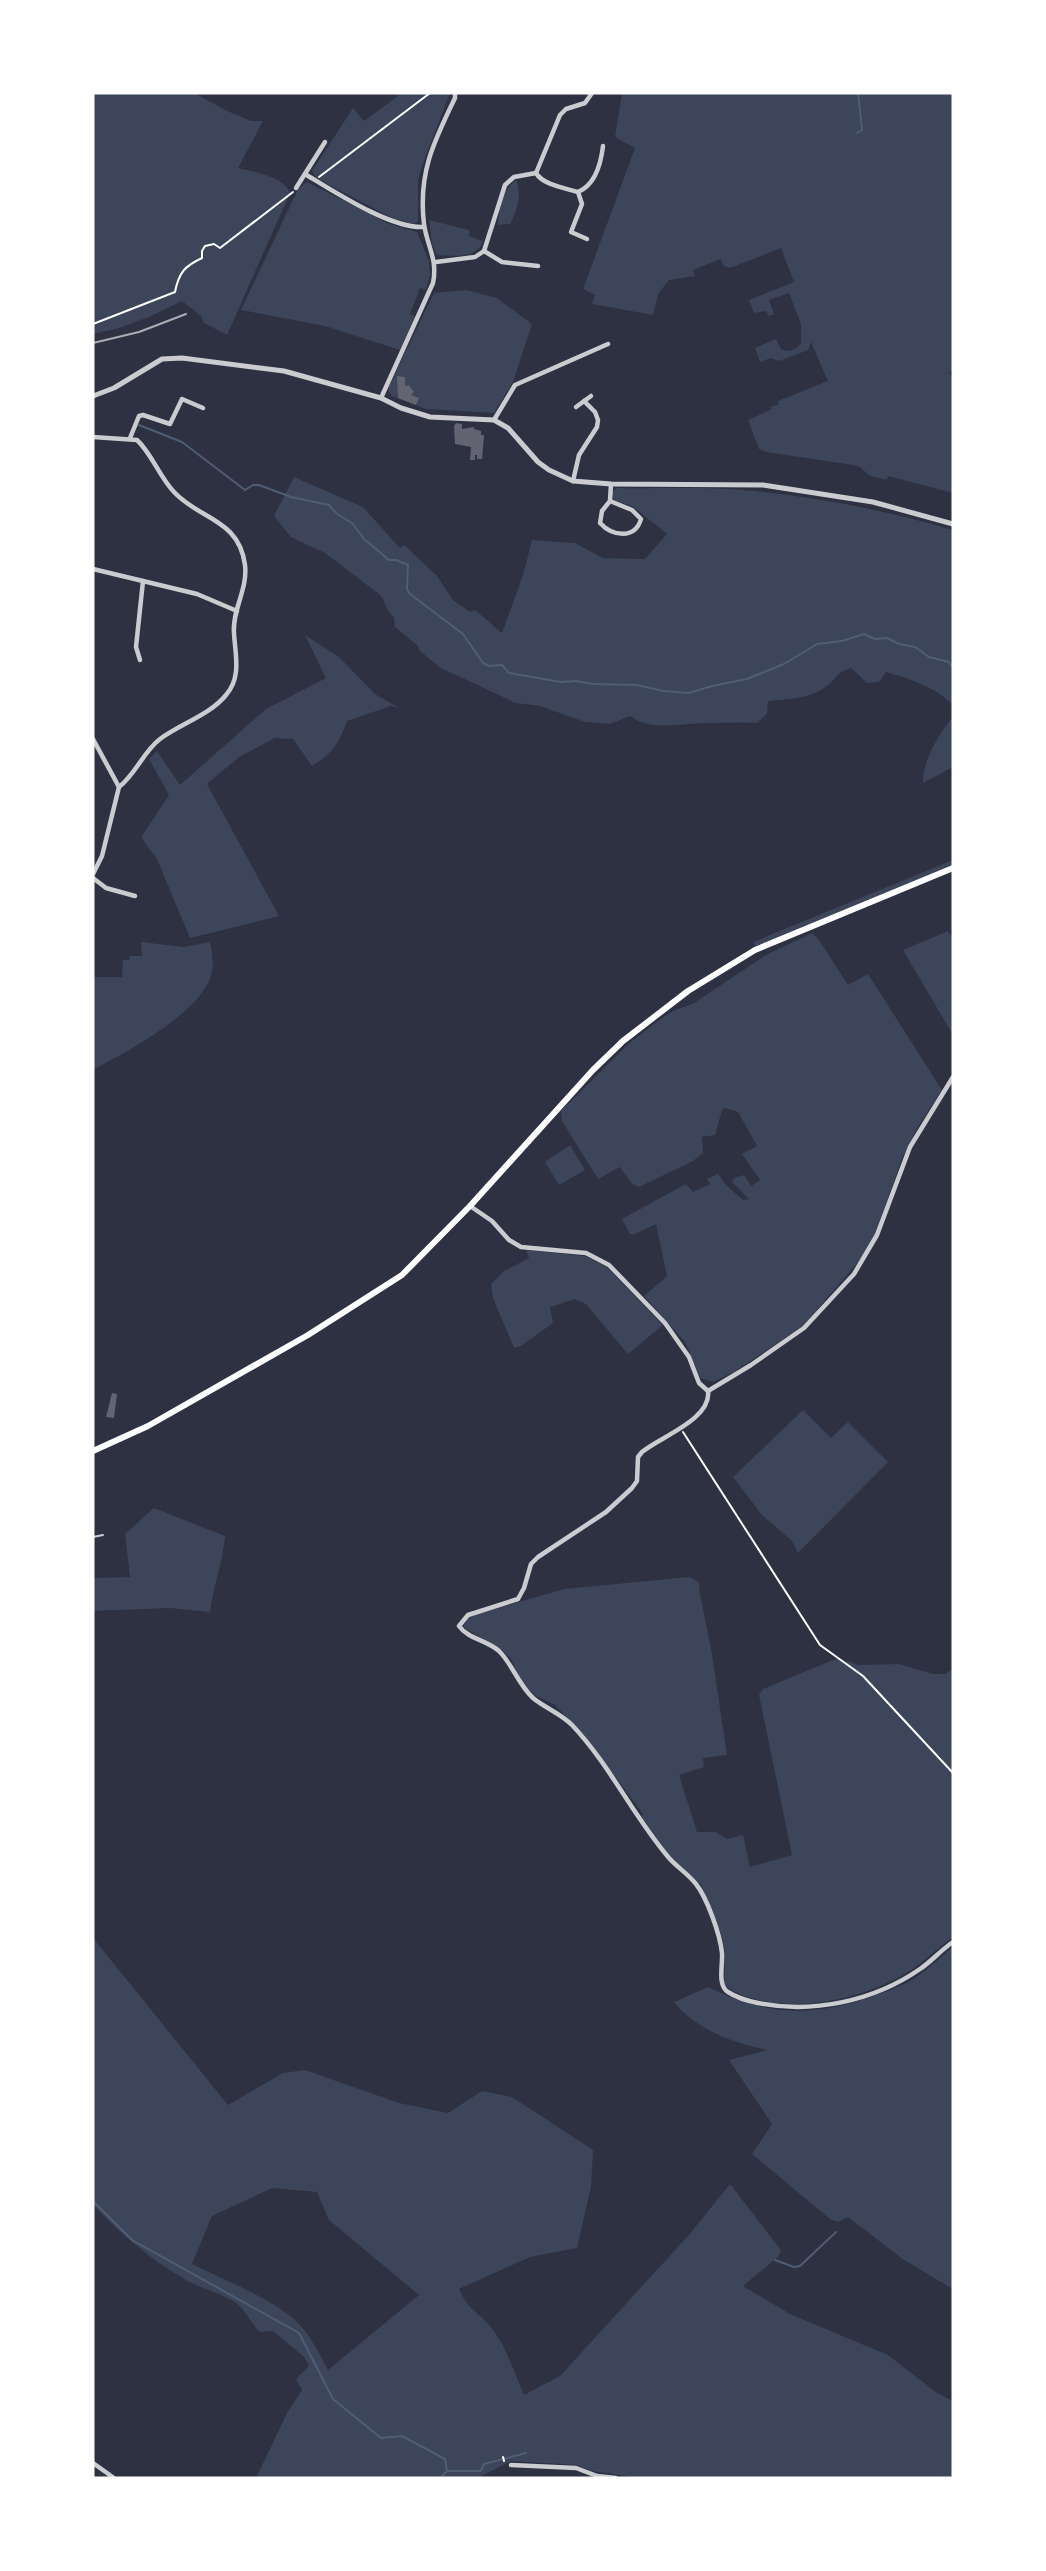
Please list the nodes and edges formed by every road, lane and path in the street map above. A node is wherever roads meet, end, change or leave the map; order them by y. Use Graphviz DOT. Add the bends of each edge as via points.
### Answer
graph roads {
  1 [pos="430,93"];
  2 [pos="455,93"];
  3 [pos="592,93"];
  4 [pos="325,142"];
  5 [pos="603,146"];
  6 [pos="536,173"];
  7 [pos="305,174"];
  8 [pos="314,179"];
  9 [pos="296,188"];
  10 [pos="578,192"];
  11 [pos="425,227"];
  12 [pos="587,239"];
  13 [pos="484,251"];
  14 [pos="436,262"];
  15 [pos="538,265"];
  16 [pos="93,324"];
  17 [pos="608,344"];
  18 [pos="93,396"];
  19 [pos="590,396"];
  20 [pos="381,398"];
  21 [pos="584,401"];
  22 [pos="576,407"];
  23 [pos="203,408"];
  24 [pos="494,421"];
  25 [pos="93,437"];
  26 [pos="130,438"];
  27 [pos="573,481"];
  28 [pos="611,484"];
  29 [pos="610,501"];
  30 [pos="953,524"];
  31 [pos="93,569"];
  32 [pos="143,581"];
  33 [pos="237,611"];
  34 [pos="140,660"];
  35 [pos="93,739"];
  36 [pos="119,787"];
  37 [pos="953,868"];
  38 [pos="93,876"];
  39 [pos="135,896"];
  40 [pos="953,1077"];
  41 [pos="470,1206"];
  42 [pos="708,1391"];
  43 [pos="681,1429"];
  44 [pos="93,1451"];
  45 [pos="103,1535"];
  46 [pos="93,1536"];
  47 [pos="953,1773"];
  48 [pos="953,1942"];
  49 [pos="93,2463"];
  50 [pos="511,2465"];
  51 [pos="114,2478"];
  52 [pos="616,2478"];
  1 -- 8 [label="path"];
  2 -- 11 [label="street" via="425,172"];
  3 -- 6 [label="street" via="585,103 560,115"];
  4 -- 7 [label="street"];
  5 -- 10 [label="street" via="592,182"];
  6 -- 10 [label="street" via="546,182"];
  6 -- 13 [label="street" via="514,177 505,185"];
  7 -- 8 [label="street"];
  7 -- 9 [label="street"];
  8 -- 11 [label="street" via="386,219 412,228"];
  9 -- 16 [label="path" via="220,248 205,246 202,258 181,272 175,292"];
  10 -- 12 [label="street" via="582,204 571,232"];
  11 -- 14 [label="street"];
  13 -- 14 [label="street" via="475,257"];
  13 -- 15 [label="street" via="502,262"];
  14 -- 20 [label="street" via="430,291"];
  17 -- 24 [label="street" via="516,385"];
  18 -- 20 [label="street" via="155,361 182,358 284,371"];
  19 -- 21 [label="street"];
  20 -- 24 [label="street" via="430,417"];
  21 -- 22 [label="street"];
  21 -- 27 [label="street" via="598,420 579,455"];
  23 -- 26 [label="street" via="182,399 170,424 139,416"];
  24 -- 27 [label="street" via="508,428 538,462"];
  25 -- 26 [label="street"];
  26 -- 33 [label="street" via="142,445 174,492 227,527 236,540 245,565"];
  27 -- 28 [label="street"];
  28 -- 29 [label="street"];
  28 -- 30 [label="street" via="763,485 873,502"];
  29 -- 29 [label="street" via="639,515 635,531 613,533 600,523"];
  31 -- 32 [label="street"];
  32 -- 33 [label="street" via="197,594"];
  32 -- 34 [label="street" via="136,647"];
  33 -- 36 [label="street" via="237,666 228,694 158,740"];
  35 -- 36 [label="street"];
  36 -- 38 [label="street"];
  37 -- 41 [label="main road" via="772,942 688,991 593,1070"];
  38 -- 39 [label="street" via="106,888"];
  40 -- 42 [label="street" via="910,1147 877,1235 854,1274 804,1328"];
  41 -- 42 [label="street" via="521,1247 586,1253 609,1265 665,1323"];
  41 -- 44 [label="main road" via="385,1288 148,1426"];
  42 -- 43 [label="street" via="706,1403"];
  43 -- 47 [label="path" via="820,1645 863,1676"];
  43 -- 48 [label="street" via="642,1452 637,1481 621,1499 531,1564 517,1599 468,1615 459,1626 465,1634 497,1650 530,1694 571,1725 670,1860 697,1885 722,1950 726,1991 773,2006 812,2008 839,2003 900,1981"];
  45 -- 46 [label="lane"];
  49 -- 51 [label="street"];
  50 -- 52 [label="street" via="576,2468"];
}
